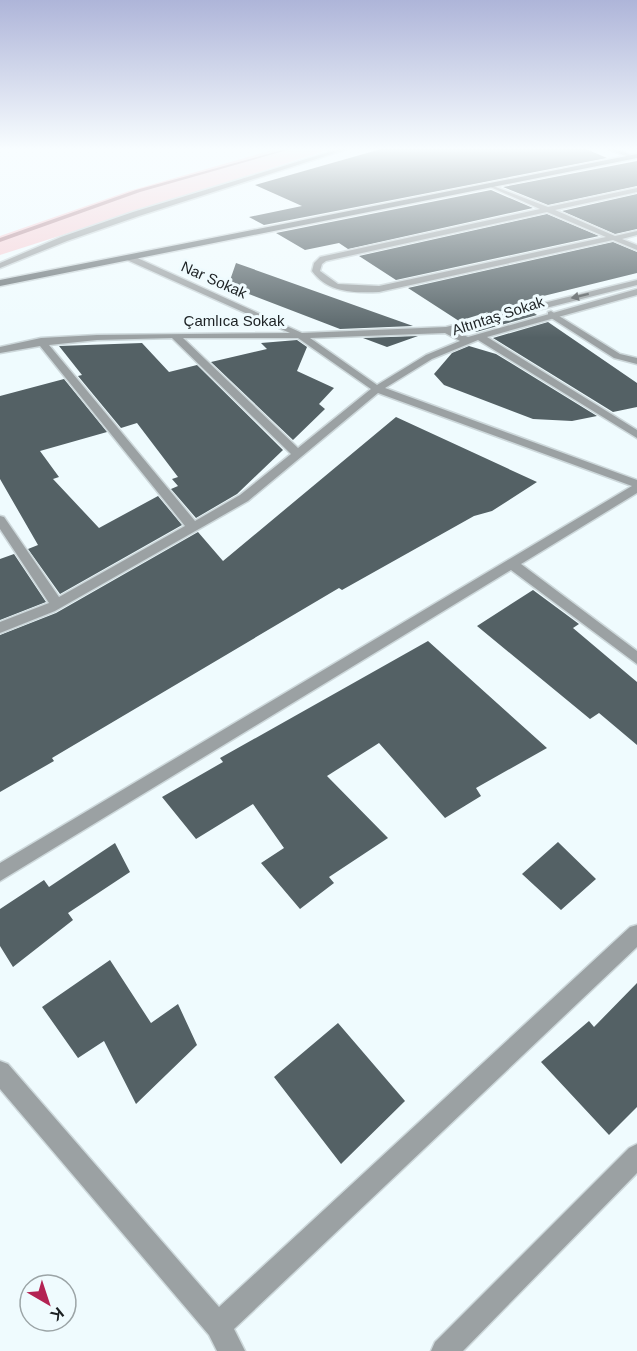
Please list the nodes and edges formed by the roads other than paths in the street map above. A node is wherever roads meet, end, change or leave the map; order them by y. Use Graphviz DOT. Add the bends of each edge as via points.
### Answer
graph roads {
  1 [pos="144,212"];
  2 [pos="357,212"];
  3 [pos="533,212"];
  4 [pos="554,212"];
  5 [pos="637,233"];
  6 [pos="614,238"];
  7 [pos="637,248"];
  8 [pos="130,258"];
  9 [pos="0,266"];
  10 [pos="637,282"];
  11 [pos="0,283"];
  12 [pos="637,292"];
  13 [pos="551,314"];
  14 [pos="446,330"];
  15 [pos="175,336"];
  16 [pos="301,336"];
  17 [pos="479,336"];
  18 [pos="466,340"];
  19 [pos="41,341"];
  20 [pos="0,350"];
  21 [pos="637,361"];
  22 [pos="377,389"];
  23 [pos="637,435"];
  24 [pos="297,454"];
  25 [pos="637,486"];
  26 [pos="1,526"];
  27 [pos="193,527"];
  28 [pos="512,564"];
  29 [pos="57,604"];
  30 [pos="0,628"];
  31 [pos="637,659"];
  32 [pos="0,873"];
  33 [pos="637,934"];
  34 [pos="0,1072"];
  35 [pos="637,1156"];
  36 [pos="218,1326"];
  37 [pos="232,1351"];
  38 [pos="444,1351"];
  1 -- 9 [label="street"];
  2 -- 8 [label="street"];
  3 -- 6 [label="street" via="323,259 316,271 332,284 379,289"];
  4 -- 6 [label="street"];
  5 -- 6 [label="street"];
  6 -- 7 [label="street"];
  8 -- 11 [label="street"];
  8 -- 16 [label="street, Nar Sokak"];
  10 -- 14 [label="street, Altıntaş Sokak, one-way"];
  12 -- 13 [label="street, Altıntaş Sokak"];
  13 -- 17 [label="street, Altıntaş Sokak"];
  13 -- 21 [label="street" via="617,356"];
  14 -- 16 [label="street, Çamlıca Sokak"];
  14 -- 18 [label="street, Çamlıca Sokak"];
  15 -- 16 [label="street, Çamlıca Sokak"];
  15 -- 19 [label="street, Çamlıca Sokak"];
  15 -- 24 [label="street"];
  16 -- 22 [label="street, Nar Sokak"];
  17 -- 18 [label="street, Altıntaş Sokak"];
  17 -- 23 [label="street"];
  18 -- 22 [label="street, Altıntaş Sokak"];
  19 -- 20 [label="street, Çamlıca Sokak"];
  19 -- 27 [label="street"];
  22 -- 24 [label="street, Altıntaş Sokak"];
  22 -- 25 [label="street, Nar Sokak"];
  24 -- 27 [label="street, Altıntaş Sokak" via="244,498"];
  25 -- 28 [label="street"];
  26 -- 29 [label="street"];
  27 -- 29 [label="street, Altıntaş Sokak"];
  28 -- 31 [label="street"];
  28 -- 32 [label="street"];
  29 -- 30 [label="street, Altıntaş Sokak"];
  33 -- 36 [label="street"];
  34 -- 36 [label="street"];
  35 -- 38 [label="street"];
  36 -- 37 [label="street"];
}
